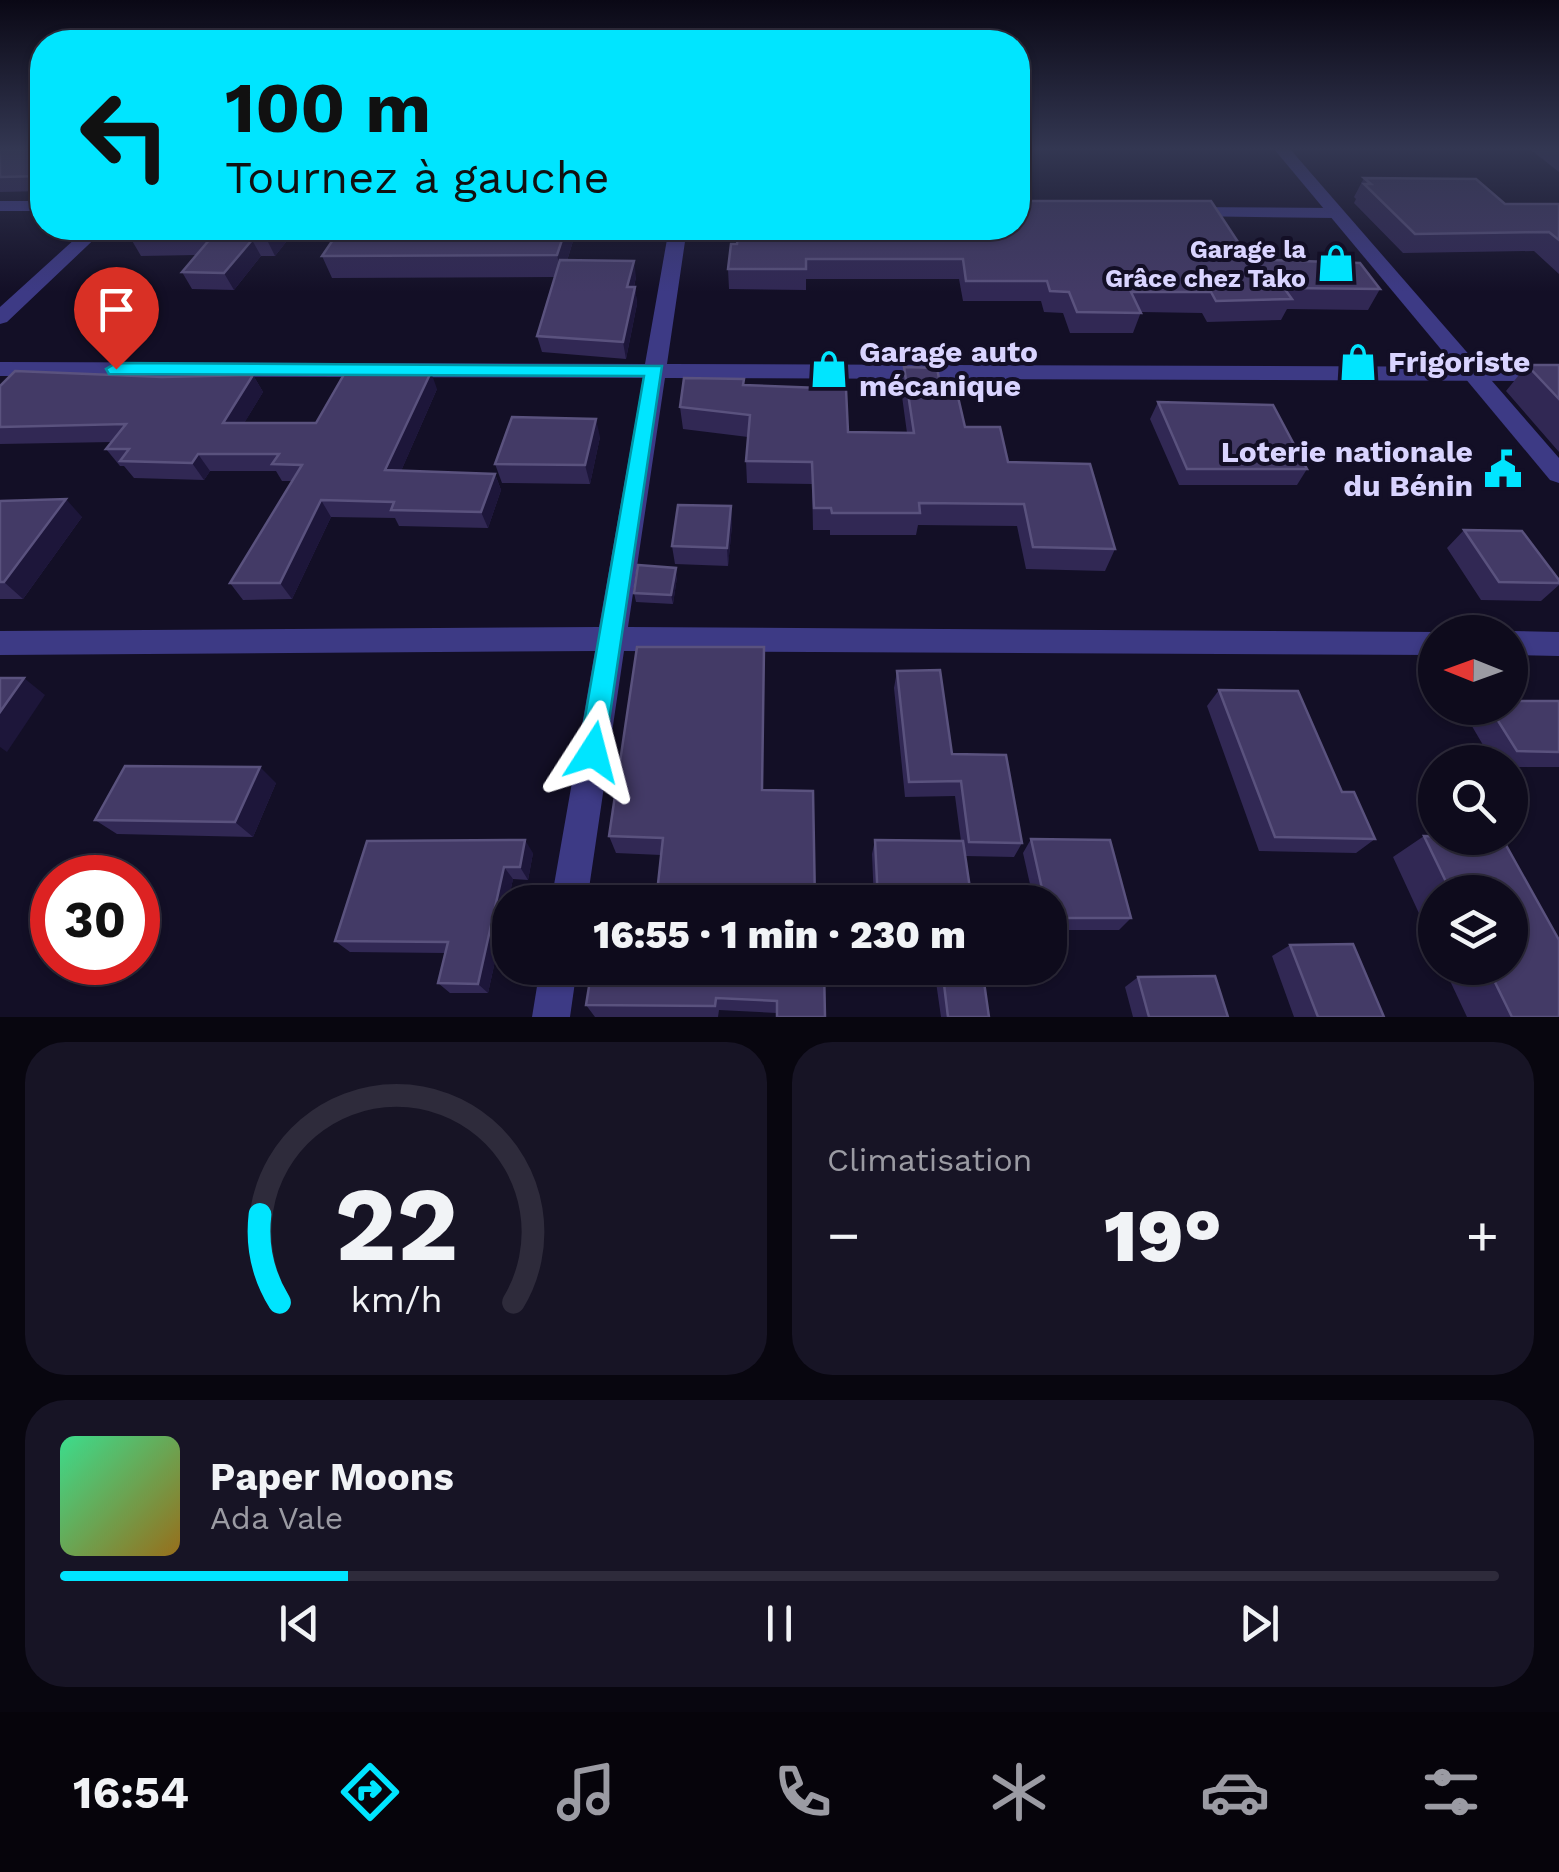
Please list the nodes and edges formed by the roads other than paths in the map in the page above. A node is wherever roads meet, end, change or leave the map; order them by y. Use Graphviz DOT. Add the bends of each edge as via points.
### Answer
graph roads {
  1 [pos="1322,196"];
  2 [pos="0,206"];
  3 [pos="30,206"];
  4 [pos="1156,211"];
  5 [pos="1336,213"];
  6 [pos="84,240"];
  7 [pos="676,240"];
  8 [pos="0,318"];
  9 [pos="0,369"];
  10 [pos="655,370"];
  11 [pos="1474,374"];
  12 [pos="1559,374"];
  13 [pos="1559,474"];
  14 [pos="612,639"];
  15 [pos="0,643"];
  16 [pos="1418,643"];
  17 [pos="1528,644"];
  18 [pos="1559,644"];
  19 [pos="572,885"];
  20 [pos="556,985"];
  21 [pos="551,1017"];
  1 -- 5 [label="street"];
  2 -- 3 [label="street"];
  4 -- 5 [label="street"];
  5 -- 11 [label="street"];
  6 -- 8 [label="street"];
  7 -- 10 [label="street"];
  9 -- 10 [label="street"];
  10 -- 11 [label="street"];
  10 -- 14 [label="street"];
  11 -- 12 [label="street"];
  11 -- 13 [label="street"];
  14 -- 15 [label="street"];
  14 -- 16 [label="street"];
  14 -- 19 [label="street"];
  17 -- 18 [label="street"];
  20 -- 21 [label="street"];
}
